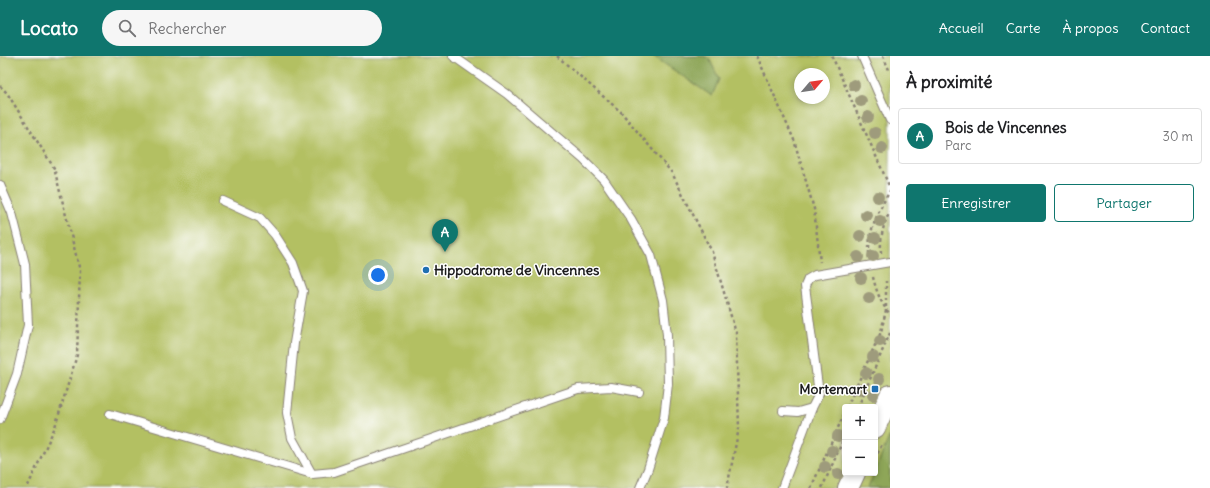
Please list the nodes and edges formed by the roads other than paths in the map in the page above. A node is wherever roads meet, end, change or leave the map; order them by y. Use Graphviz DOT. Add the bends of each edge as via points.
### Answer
graph roads {
  1 [pos="453,56"];
  2 [pos="862,56"];
  3 [pos="890,120"];
  4 [pos="0,185"];
  5 [pos="223,201"];
  6 [pos="890,262"];
  7 [pos="639,392"];
  8 [pos="890,395"];
  9 [pos="812,408"];
  10 [pos="783,411"];
  11 [pos="110,414"];
  12 [pos="0,419"];
  13 [pos="878,421"];
  14 [pos="312,474"];
  15 [pos="854,476"];
  16 [pos="640,488"];
  17 [pos="782,488"];
  18 [pos="848,488"];
  1 -- 16 [label="lane" via="507,94 583,158 604,180 631,219 651,255 663,300 668,384 664,418"];
  2 -- 3 [label="lane"];
  4 -- 12 [label="lane" via="12,213 25,264 28,325 17,374"];
  5 -- 14 [label="lane" via="260,218 276,235 293,263 303,291 294,343 287,413 292,438"];
  6 -- 9 [label="lane" via="815,274 808,279 805,286 820,394"];
  7 -- 14 [label="lane" via="611,387 578,389 334,472"];
  8 -- 13 [label="street"];
  9 -- 10 [label="lane" via="798,412"];
  9 -- 17 [label="lane"];
  11 -- 14 [label="lane"];
  15 -- 18 [label="street"];
}
